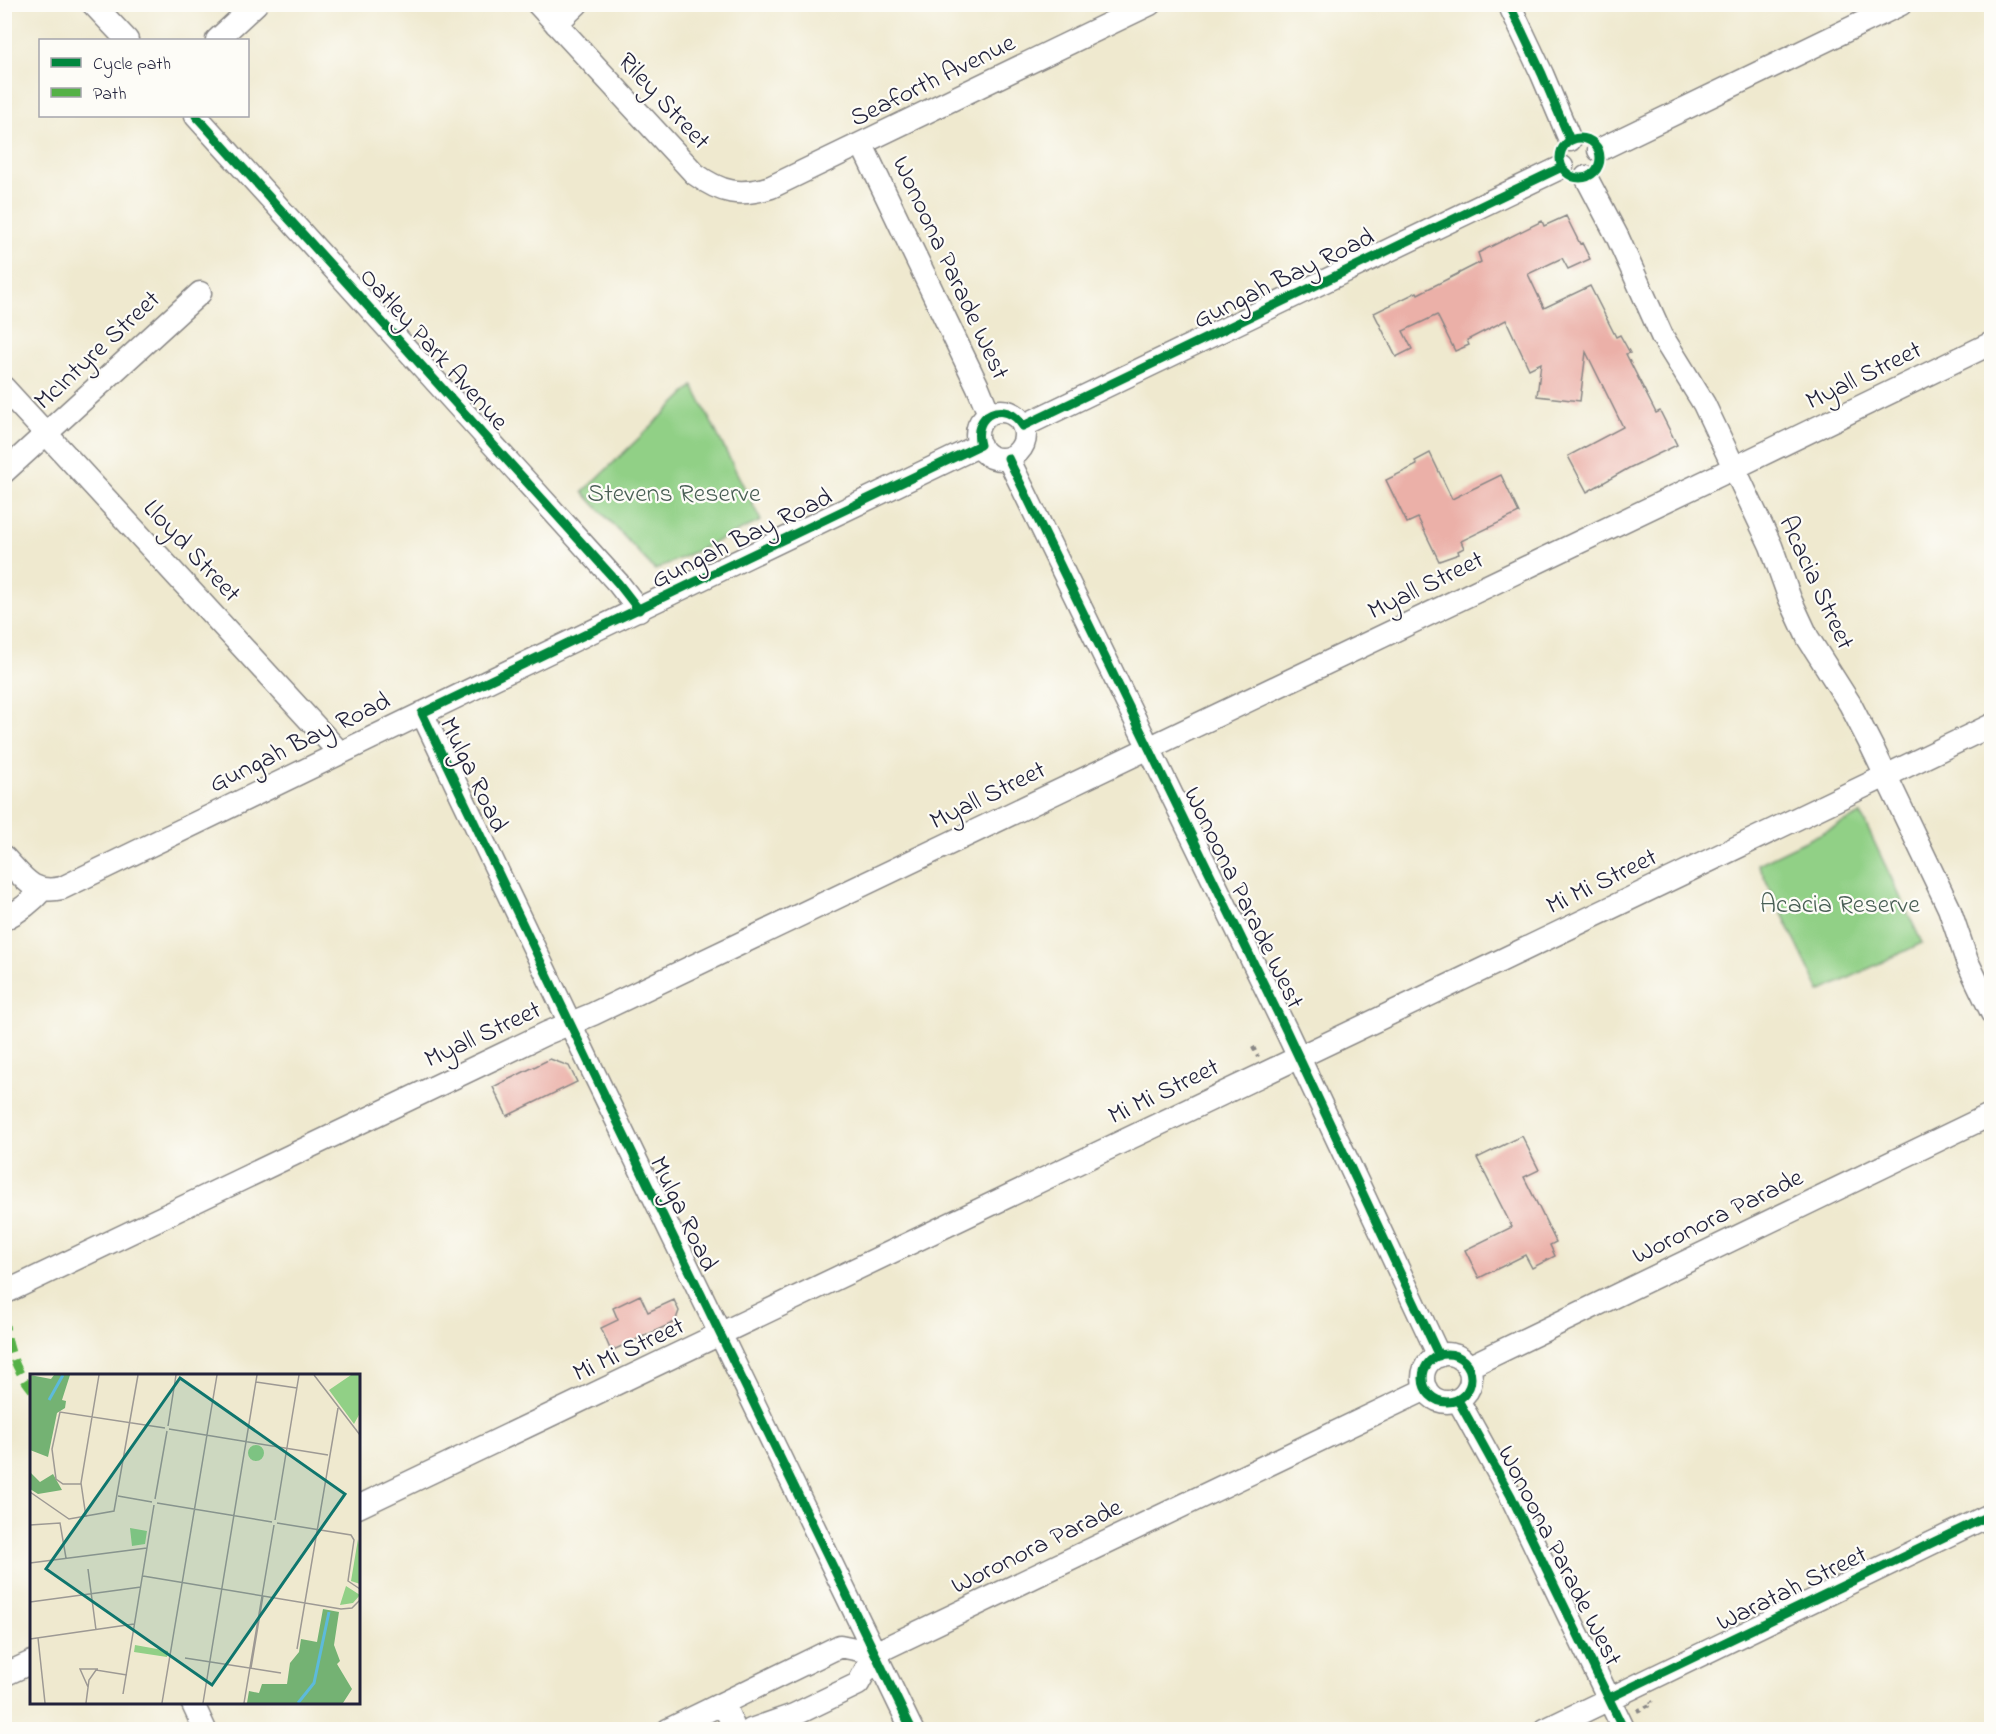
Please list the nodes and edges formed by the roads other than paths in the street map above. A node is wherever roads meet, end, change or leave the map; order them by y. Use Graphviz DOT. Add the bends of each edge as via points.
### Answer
graph roads {
  1 [pos="93,4"];
  2 [pos="256,4"];
  3 [pos="538,4"];
  4 [pos="577,4"];
  5 [pos="1150,4"];
  6 [pos="1509,4"];
  7 [pos="1901,4"];
  8 [pos="556,24"];
  9 [pos="126,39"];
  10 [pos="218,39"];
  11 [pos="197,117"];
  12 [pos="1570,140"];
  13 [pos="862,145"];
  14 [pos="1599,150"];
  15 [pos="1562,167"];
  16 [pos="1586,177"];
  17 [pos="771,187"];
  18 [pos="200,293"];
  19 [pos="1992,343"];
  20 [pos="4,388"];
  21 [pos="989,414"];
  22 [pos="1023,426"];
  23 [pos="47,434"];
  24 [pos="980,445"];
  25 [pos="1008,458"];
  26 [pos="1734,468"];
  27 [pos="4,472"];
  28 [pos="639,610"];
  29 [pos="422,713"];
  30 [pos="1992,725"];
  31 [pos="1149,748"];
  32 [pos="339,752"];
  33 [pos="1885,775"];
  34 [pos="4,857"];
  35 [pos="42,890"];
  36 [pos="4,918"];
  37 [pos="1992,1013"];
  38 [pos="570,1023"];
  39 [pos="1298,1057"];
  40 [pos="1992,1114"];
  41 [pos="4,1293"];
  42 [pos="721,1336"];
  43 [pos="1439,1356"];
  44 [pos="1468,1367"];
  45 [pos="1426,1389"];
  46 [pos="1458,1400"];
  47 [pos="360,1506"];
  48 [pos="1992,1514"];
  49 [pos="875,1653"];
  50 [pos="30,1663"];
  51 [pos="4,1676"];
  52 [pos="1609,1698"];
  53 [pos="723,1703"];
  54 [pos="193,1704"];
  55 [pos="206,1730"];
  56 [pos="668,1730"];
  57 [pos="735,1730"];
  58 [pos="751,1730"];
  59 [pos="912,1730"];
  60 [pos="1545,1730"];
  61 [pos="1624,1730"];
  1 -- 9 [label="street"];
  2 -- 10 [label="street"];
  3 -- 8 [label="street, Riley Street"];
  4 -- 8 [label="street"];
  5 -- 13 [label="street, Seaforth Avenue"];
  6 -- 12 [label="street"];
  7 -- 14 [label="street"];
  8 -- 17 [label="street, Riley Street" via="695,174 716,188 737,193"];
  11 -- 28 [label="street, Oatley Park Avenue" via="618,582"];
  12 -- 14 [label="street" via="1590,140"];
  12 -- 15 [label="street" via="1561,152"];
  13 -- 17 [label="street, Seaforth Avenue"];
  13 -- 21 [label="street, Wonoona Parade West"];
  14 -- 16 [label="street" via="1600,164"];
  15 -- 16 [label="street" via="1572,176"];
  15 -- 22 [label="street, Gungah Bay Road"];
  16 -- 26 [label="street, Acacia Street" via="1658,327 1695,388"];
  18 -- 23 [label="street, McIntyre Street"];
  19 -- 26 [label="street, Myall Street"];
  20 -- 23 [label="street, Lloyd Street"];
  21 -- 22 [label="street" via="1005,411"];
  21 -- 24 [label="street" via="980,424"];
  22 -- 25 [label="street" via="1022,445"];
  23 -- 27 [label="street, McIntyre Street"];
  23 -- 32 [label="street, Lloyd Street"];
  24 -- 25 [label="street" via="994,458"];
  24 -- 28 [label="street, Gungah Bay Road"];
  25 -- 31 [label="street, Wonoona Parade West"];
  26 -- 31 [label="street, Myall Street"];
  26 -- 33 [label="street, Acacia Street" via="1808,638 1850,704"];
  28 -- 29 [label="street, Gungah Bay Road"];
  29 -- 32 [label="street, Gungah Bay Road"];
  29 -- 38 [label="street, Mulga Road"];
  30 -- 33 [label="street, Mi Mi Street"];
  31 -- 38 [label="street, Myall Street"];
  31 -- 39 [label="street, Wonoona Parade West"];
  32 -- 35 [label="street, Gungah Bay Road" via="62,888"];
  33 -- 37 [label="street, Acacia Street"];
  33 -- 39 [label="street, Mi Mi Street"];
  34 -- 35 [label="street" via="27,881"];
  35 -- 36 [label="street" via="20,911"];
  38 -- 41 [label="street, Myall Street"];
  38 -- 42 [label="street, Mulga Road"];
  39 -- 42 [label="street, Mi Mi Street"];
  39 -- 43 [label="street, Wonoona Parade West"];
  40 -- 44 [label="street, Woronora Parade"];
  42 -- 47 [label="street, Mi Mi Street"];
  42 -- 49 [label="street, Mulga Road"];
  43 -- 44 [label="street" via="1453,1355"];
  43 -- 45 [label="street" via="1427,1366 1423,1381"];
  44 -- 46 [label="street" via="1471,1382"];
  45 -- 46 [label="street" via="1443,1402"];
  45 -- 49 [label="street, Woronora Parade"];
  46 -- 52 [label="street, Wonoona Parade West" via="1511,1496"];
  48 -- 52 [label="street, Waratah Street"];
  49 -- 53 [label="street" via="840,1646"];
  49 -- 58 [label="street" via="858,1684 794,1715"];
  49 -- 59 [label="street, Mulga Road"];
  50 -- 51 [label="street"];
  52 -- 60 [label="street, Waratah Street"];
  52 -- 61 [label="street, Wonoona Parade West"];
  53 -- 56 [label="street"];
  53 -- 57 [label="street"];
  54 -- 55 [label="street"];
}
